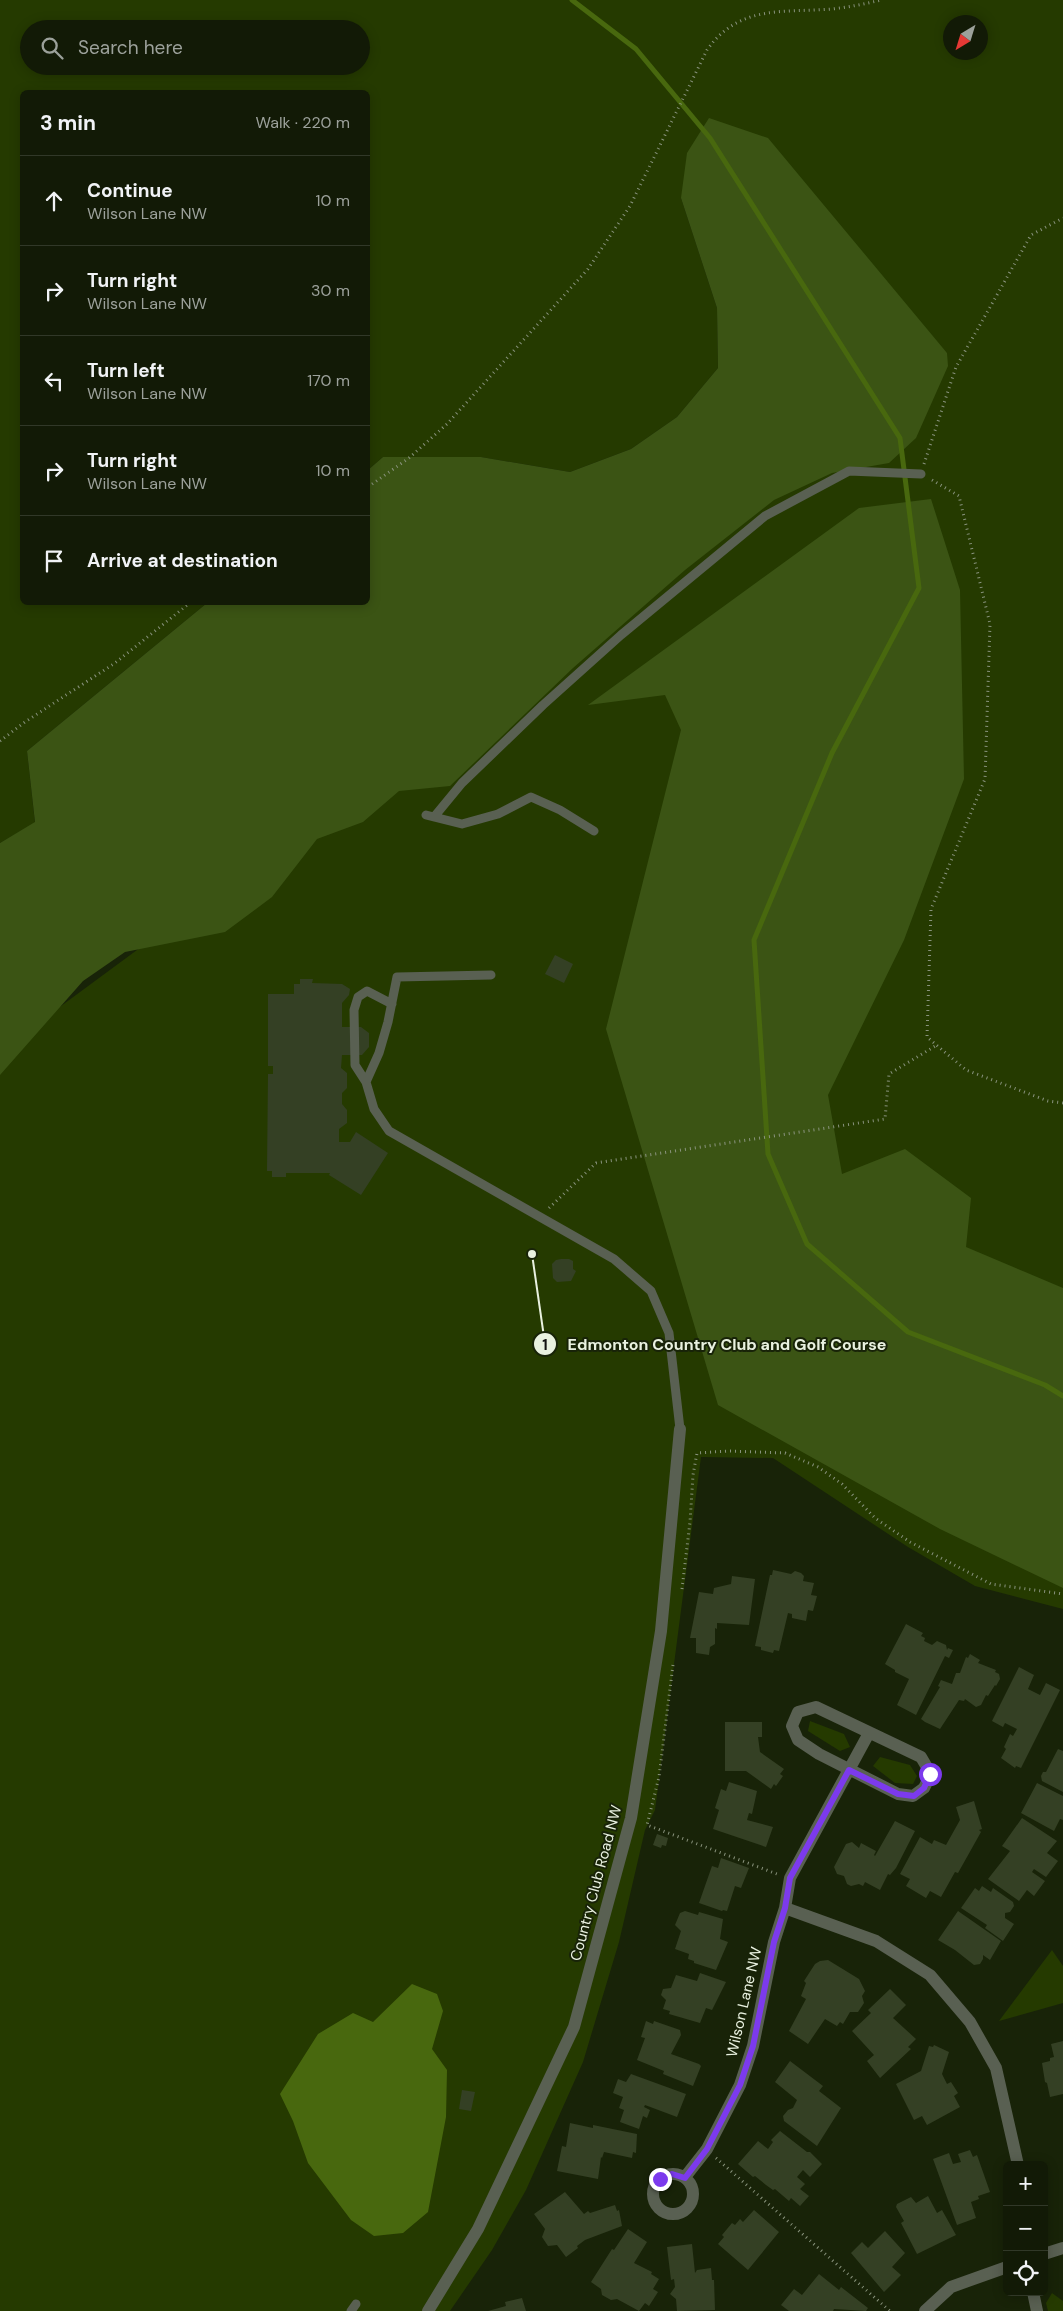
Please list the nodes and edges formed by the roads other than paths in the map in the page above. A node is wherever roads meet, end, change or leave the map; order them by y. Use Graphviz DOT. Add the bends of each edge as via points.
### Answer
graph roads {
  1 [pos="921,474"];
  2 [pos="594,831"];
  3 [pos="492,975"];
  4 [pos="392,1004"];
  5 [pos="366,1082"];
  6 [pos="680,1429"];
  7 [pos="869,1733"];
  8 [pos="849,1770"];
  9 [pos="785,1908"];
  10 [pos="1017,2161"];
  11 [pos="685,2178"];
  12 [pos="1063,2248"];
  13 [pos="1048,2253"];
  14 [pos="1003,2268"];
  15 [pos="1034,2296"];
  16 [pos="428,2311"];
  17 [pos="925,2311"];
  18 [pos="1037,2311"];
  1 -- 2 [label="lane" via="849,472 765,516 621,635 543,705 430,816 462,824 498,814 531,797"];
  3 -- 4 [label="lane" via="397,977"];
  4 -- 5 [label="lane" via="379,1053"];
  4 -- 5 [label="lane" via="367,992 358,997 354,1010 355,1065"];
  5 -- 6 [label="lane" via="374,1109 389,1131 614,1259 651,1291 669,1333"];
  6 -- 16 [label="street, Country Club Road NW" via="660,1631 631,1818 574,2028 478,2229"];
  7 -- 8 [label="street, Wilson Lane NW"];
  7 -- 8 [label="street" via="816,1707 798,1712 792,1726 798,1740"];
  7 -- 8 [label="street" via="921,1757 930,1774 924,1788 914,1796 898,1794"];
  8 -- 9 [label="street, Wilson Lane NW" via="790,1878"];
  9 -- 10 [label="street" via="876,1941 930,1975 970,2022 996,2068"];
  9 -- 11 [label="street, Wilson Lane NW" via="774,1942 753,2046 740,2085 707,2149"];
  12 -- 13 [label="street"];
  14 -- 17 [label="street" via="950,2287"];
  15 -- 18 [label="street"];
}
